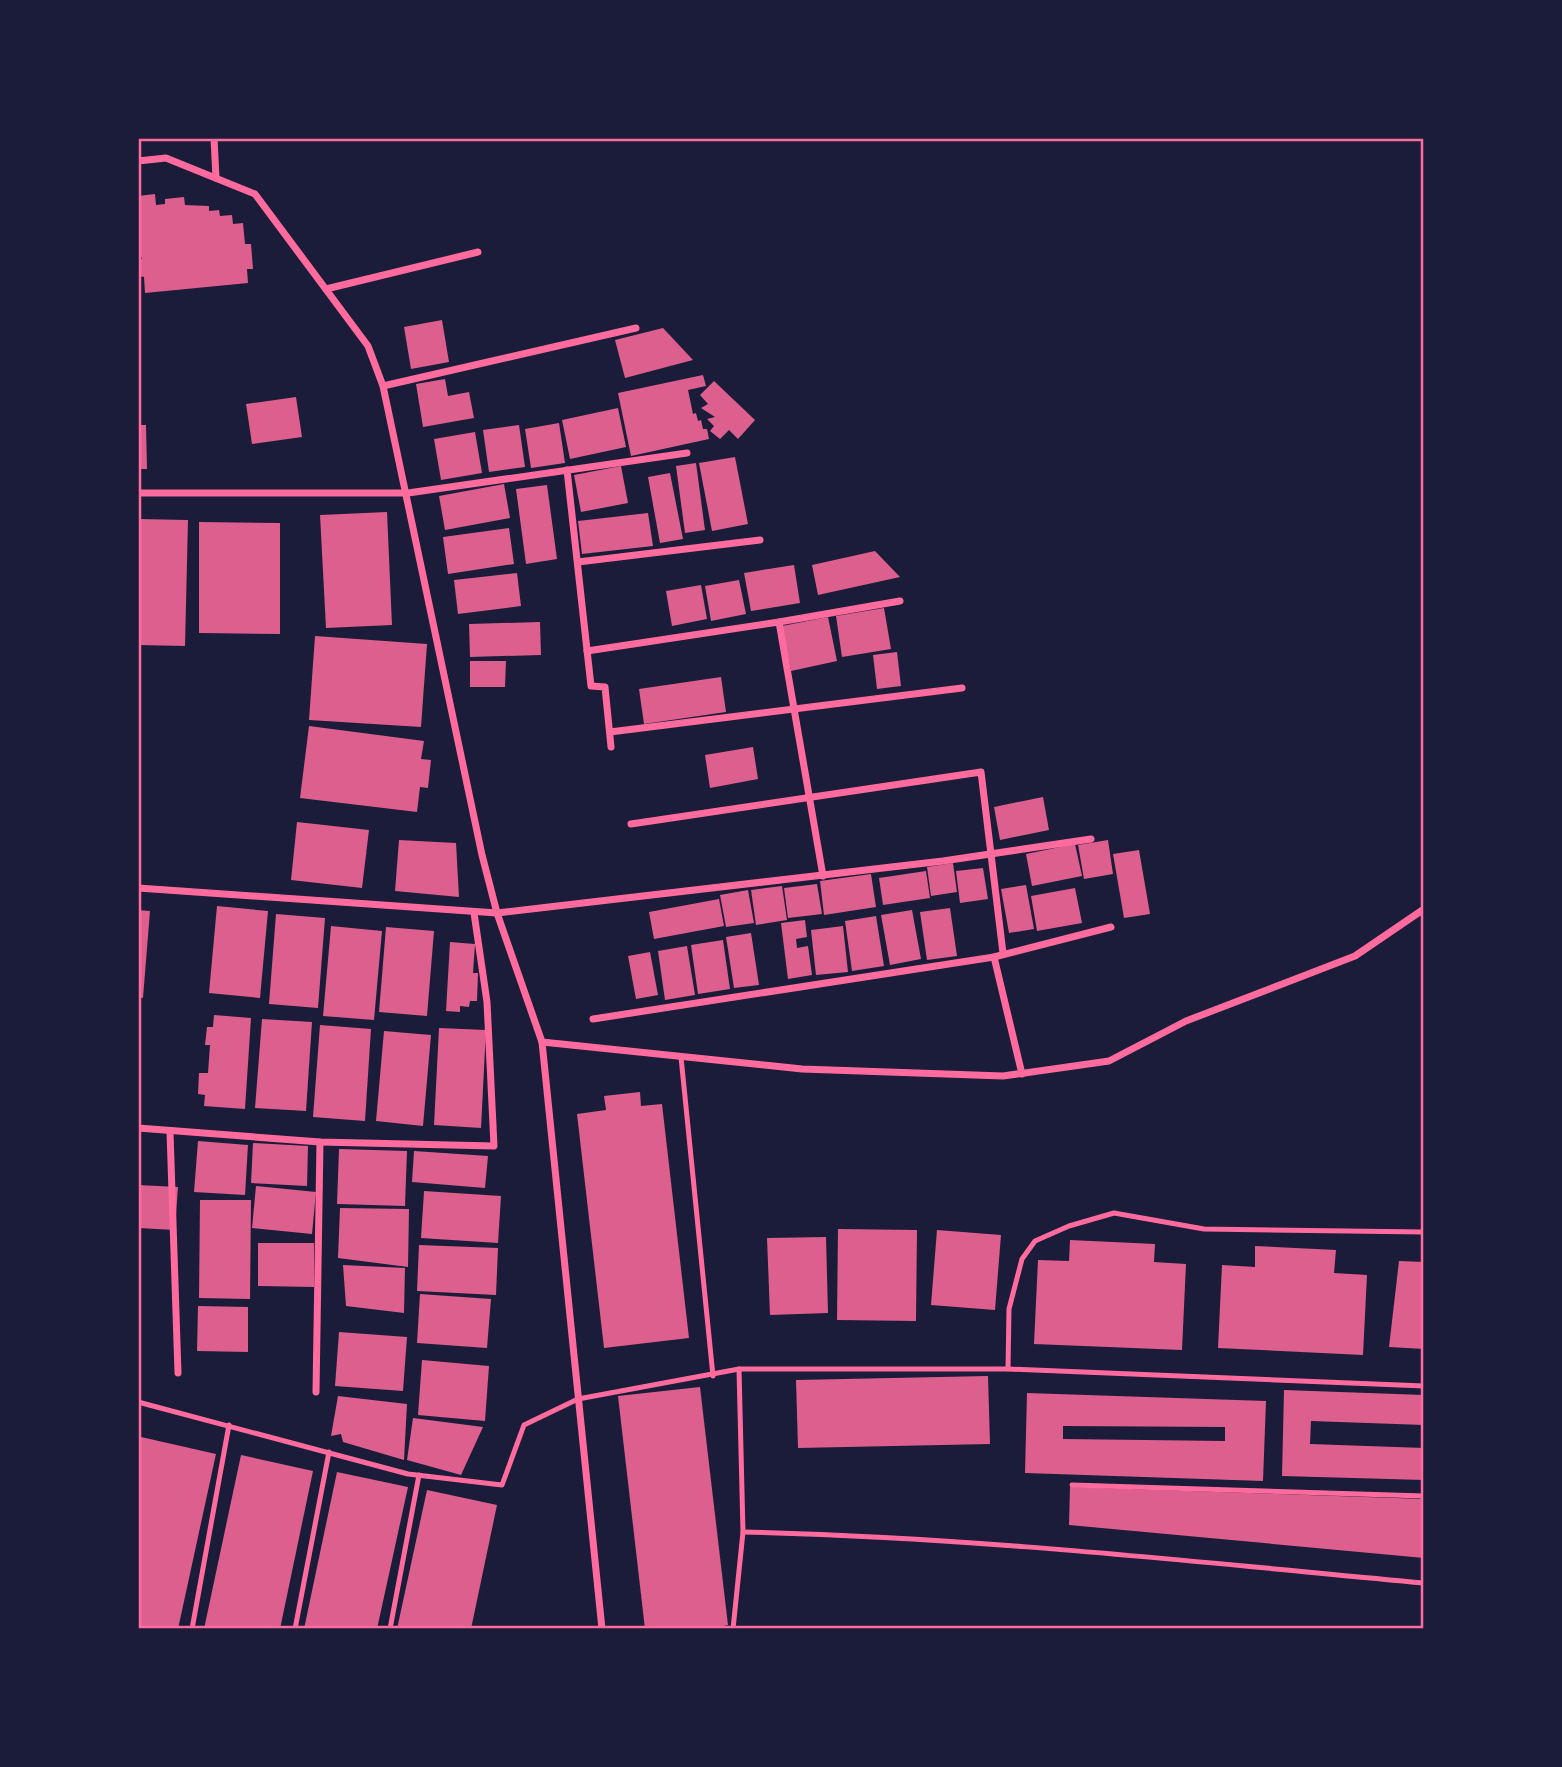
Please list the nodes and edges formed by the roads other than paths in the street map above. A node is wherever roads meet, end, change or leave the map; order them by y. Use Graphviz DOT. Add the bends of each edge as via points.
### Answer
graph roads {
  1 [pos="214,138"];
  2 [pos="138,161"];
  3 [pos="216,178"];
  4 [pos="478,252"];
  5 [pos="326,289"];
  6 [pos="636,328"];
  7 [pos="383,386"];
  8 [pos="687,453"];
  9 [pos="567,470"];
  10 [pos="138,493"];
  11 [pos="408,494"];
  12 [pos="760,540"];
  13 [pos="578,562"];
  14 [pos="900,601"];
  15 [pos="779,622"];
  16 [pos="587,651"];
  17 [pos="962,688"];
  18 [pos="794,709"];
  19 [pos="610,732"];
  20 [pos="611,747"];
  21 [pos="809,797"];
  22 [pos="631,824"];
  23 [pos="1091,839"];
  24 [pos="992,854"];
  25 [pos="823,876"];
  26 [pos="138,888"];
  27 [pos="1424,909"];
  28 [pos="474,913"];
  29 [pos="497,914"];
  30 [pos="1111,927"];
  31 [pos="1003,953"];
  32 [pos="994,957"];
  33 [pos="593,1019"];
  34 [pos="542,1042"];
  35 [pos="681,1057"];
  36 [pos="1021,1074"];
  37 [pos="138,1128"];
  38 [pos="170,1132"];
  39 [pos="320,1142"];
  40 [pos="1424,1232"];
  41 [pos="739,1369"];
  42 [pos="1008,1370"];
  43 [pos="178,1373"];
  44 [pos="713,1376"];
  45 [pos="1424,1386"];
  46 [pos="316,1392"];
  47 [pos="578,1399"];
  48 [pos="138,1402"];
  49 [pos="229,1425"];
  50 [pos="329,1452"];
  51 [pos="419,1475"];
  52 [pos="1072,1485"];
  53 [pos="1424,1496"];
  54 [pos="743,1532"];
  55 [pos="1424,1583"];
  56 [pos="192,1629"];
  57 [pos="295,1629"];
  58 [pos="390,1629"];
  59 [pos="602,1629"];
  60 [pos="733,1629"];
  1 -- 3 [label="street"];
  2 -- 3 [label="street" via="166,158"];
  3 -- 5 [label="street" via="255,194"];
  4 -- 5 [label="street"];
  5 -- 7 [label="street" via="368,346"];
  6 -- 7 [label="street"];
  7 -- 11 [label="street"];
  8 -- 9 [label="street"];
  9 -- 11 [label="street"];
  9 -- 13 [label="street"];
  10 -- 11 [label="street"];
  11 -- 29 [label="street"];
  12 -- 13 [label="street"];
  13 -- 16 [label="street"];
  14 -- 15 [label="street"];
  15 -- 16 [label="street"];
  15 -- 18 [label="street"];
  16 -- 19 [label="street" via="591,686 605,688"];
  17 -- 18 [label="street"];
  18 -- 19 [label="street"];
  18 -- 21 [label="street"];
  19 -- 20 [label="street"];
  21 -- 22 [label="street"];
  21 -- 24 [label="street" via="981,772"];
  21 -- 25 [label="street"];
  23 -- 24 [label="street"];
  24 -- 25 [label="street"];
  24 -- 31 [label="street"];
  25 -- 29 [label="street"];
  26 -- 28 [label="street"];
  27 -- 36 [label="street" via="1355,956 1186,1021 1109,1061"];
  28 -- 29 [label="street"];
  28 -- 39 [label="street" via="487,1002 494,1146"];
  29 -- 34 [label="street"];
  30 -- 31 [label="street"];
  31 -- 32 [label="street"];
  32 -- 33 [label="street"];
  32 -- 36 [label="street"];
  34 -- 35 [label="street"];
  34 -- 47 [label="street"];
  35 -- 36 [label="street" via="802,1069"];
  35 -- 44 [label="lane"];
  37 -- 38 [label="street"];
  38 -- 39 [label="street"];
  38 -- 43 [label="street"];
  39 -- 46 [label="street"];
  40 -- 42 [label="lane" via="1204,1229 1114,1213 1069,1226 1035,1241 1022,1259 1009,1309"];
  41 -- 42 [label="lane"];
  41 -- 44 [label="lane"];
  41 -- 54 [label="lane"];
  42 -- 45 [label="lane"];
  44 -- 47 [label="lane"];
  47 -- 51 [label="lane" via="524,1425 502,1485"];
  47 -- 59 [label="street"];
  48 -- 49 [label="lane"];
  49 -- 50 [label="lane"];
  49 -- 56 [label="lane"];
  50 -- 51 [label="lane"];
  50 -- 57 [label="lane"];
  51 -- 58 [label="lane"];
  52 -- 53 [label="lane"];
  54 -- 55 [label="lane" via="1006,1545"];
  54 -- 60 [label="lane"];
}
